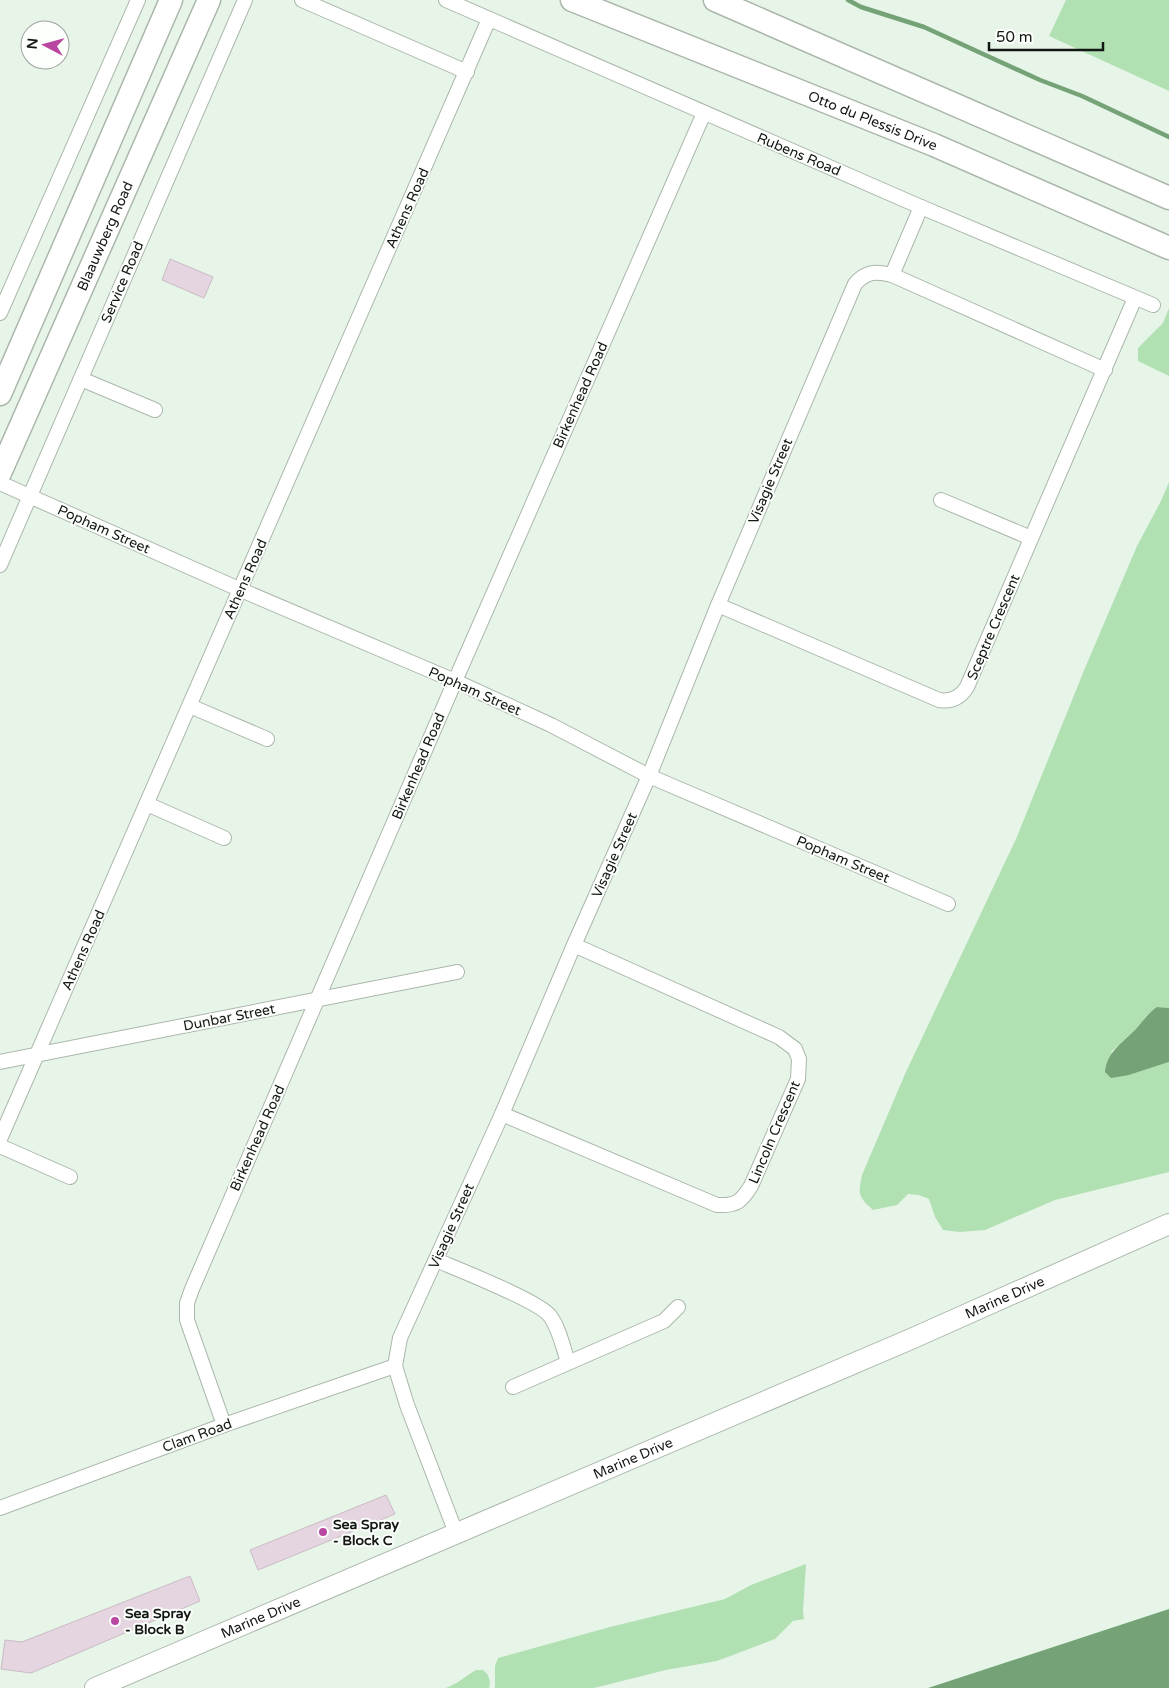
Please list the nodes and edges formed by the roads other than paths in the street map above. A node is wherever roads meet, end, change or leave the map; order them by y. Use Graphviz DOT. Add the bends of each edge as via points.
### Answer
graph roads {
  1 [pos="138,0"];
  2 [pos="171,0"];
  3 [pos="209,0"];
  4 [pos="245,0"];
  5 [pos="302,0"];
  6 [pos="446,0"];
  7 [pos="572,0"];
  8 [pos="715,0"];
  9 [pos="489,19"];
  10 [pos="467,72"];
  11 [pos="704,113"];
  12 [pos="1169,198"];
  13 [pos="921,207"];
  14 [pos="1169,248"];
  15 [pos="892,275"];
  16 [pos="1135,298"];
  17 [pos="1153,306"];
  18 [pos="0,314"];
  19 [pos="1104,370"];
  20 [pos="81,379"];
  21 [pos="0,394"];
  22 [pos="155,410"];
  23 [pos="0,473"];
  24 [pos="0,483"];
  25 [pos="30,497"];
  26 [pos="941,500"];
  27 [pos="1031,538"];
  28 [pos="0,565"];
  29 [pos="241,590"];
  30 [pos="718,605"];
  31 [pos="454,681"];
  32 [pos="190,706"];
  33 [pos="267,739"];
  34 [pos="649,776"];
  35 [pos="147,804"];
  36 [pos="224,838"];
  37 [pos="948,904"];
  38 [pos="574,945"];
  39 [pos="457,972"];
  40 [pos="318,1000"];
  41 [pos="37,1054"];
  42 [pos="0,1062"];
  43 [pos="502,1114"];
  44 [pos="0,1139"];
  45 [pos="0,1146"];
  46 [pos="70,1177"];
  47 [pos="1169,1224"];
  48 [pos="436,1260"];
  49 [pos="678,1306"];
  50 [pos="568,1362"];
  51 [pos="395,1366"];
  52 [pos="513,1387"];
  53 [pos="224,1425"];
  54 [pos="0,1508"];
  55 [pos="456,1533"];
  56 [pos="95,1688"];
  1 -- 18 [label="street"];
  2 -- 21 [label="main road"];
  3 -- 23 [label="main road, Blaauwberg Road"];
  4 -- 20 [label="street, Service Road"];
  5 -- 10 [label="street"];
  6 -- 9 [label="street, Rubens Road"];
  7 -- 14 [label="main road, Otto du Plessis Drive" via="934,145"];
  8 -- 12 [label="main road"];
  9 -- 10 [label="street, Athens Road"];
  9 -- 11 [label="street, Rubens Road"];
  10 -- 29 [label="street, Athens Road"];
  11 -- 13 [label="street, Rubens Road"];
  11 -- 31 [label="street, Birkenhead Road"];
  13 -- 15 [label="street"];
  13 -- 16 [label="street, Rubens Road"];
  15 -- 19 [label="street"];
  15 -- 30 [label="street, Visagie Street" via="870,273 855,284"];
  16 -- 17 [label="street, Rubens Road"];
  16 -- 19 [label="street, Sceptre Crescent"];
  19 -- 27 [label="street, Sceptre Crescent"];
  20 -- 22 [label="street"];
  20 -- 25 [label="street, Service Road"];
  24 -- 25 [label="street, Popham Street"];
  25 -- 28 [label="street, Service Road"];
  25 -- 29 [label="street, Popham Street"];
  26 -- 27 [label="street"];
  27 -- 30 [label="street, Sceptre Crescent" via="967,687 959,697 951,700 939,700"];
  29 -- 31 [label="street, Popham Street"];
  29 -- 32 [label="street, Athens Road"];
  30 -- 34 [label="street, Visagie Street"];
  31 -- 34 [label="street, Popham Street"];
  31 -- 40 [label="street, Birkenhead Road"];
  32 -- 33 [label="street"];
  32 -- 35 [label="street, Athens Road"];
  34 -- 37 [label="street, Popham Street"];
  34 -- 38 [label="street, Visagie Street"];
  35 -- 36 [label="street"];
  35 -- 41 [label="street, Athens Road"];
  38 -- 43 [label="street, Visagie Street"];
  38 -- 43 [label="street, Lincoln Crescent" via="779,1037 795,1049 799,1059 798,1079 751,1186 744,1198 730,1205 717,1205"];
  39 -- 40 [label="street, Dunbar Street"];
  40 -- 41 [label="street, Dunbar Street"];
  40 -- 53 [label="street, Birkenhead Road" via="187,1303 187,1320"];
  41 -- 42 [label="street, Dunbar Street"];
  41 -- 44 [label="street, Athens Road"];
  43 -- 48 [label="street, Visagie Street"];
  45 -- 46 [label="street"];
  47 -- 55 [label="main road, Marine Drive" via="911,1339"];
  48 -- 50 [label="street" via="546,1311 554,1323"];
  48 -- 51 [label="street, Visagie Street" via="400,1338"];
  49 -- 50 [label="street" via="664,1322"];
  50 -- 52 [label="street"];
  51 -- 53 [label="street, Clam Road"];
  51 -- 55 [label="street, Visagie Street"];
  53 -- 54 [label="street, Clam Road"];
  55 -- 56 [label="main road, Marine Drive"];
}
